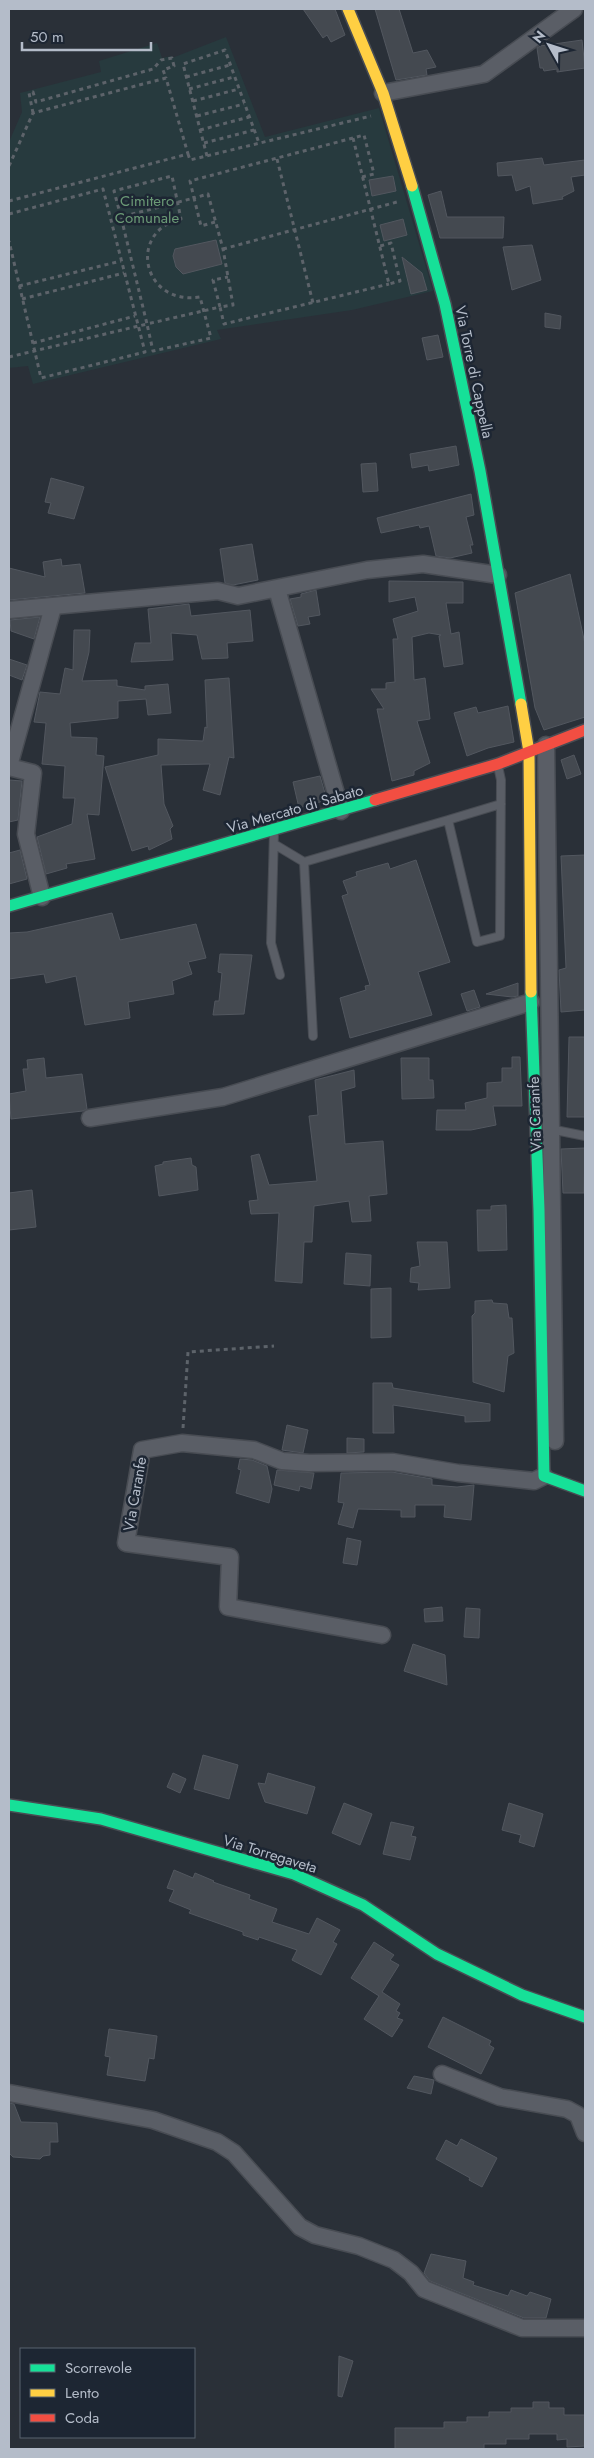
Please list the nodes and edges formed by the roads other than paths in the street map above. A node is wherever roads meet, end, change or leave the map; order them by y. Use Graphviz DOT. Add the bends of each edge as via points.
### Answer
graph roads {
  1 [pos="348,9"];
  2 [pos="574,9"];
  3 [pos="383,93"];
  4 [pos="498,575"];
  5 [pos="277,589"];
  6 [pos="53,607"];
  7 [pos="9,610"];
  8 [pos="585,730"];
  9 [pos="546,746"];
  10 [pos="529,752"];
  11 [pos="498,764"];
  12 [pos="9,767"];
  13 [pos="501,804"];
  14 [pos="341,811"];
  15 [pos="448,820"];
  16 [pos="274,830"];
  17 [pos="274,844"];
  18 [pos="304,862"];
  19 [pos="42,897"];
  20 [pos="9,906"];
  21 [pos="280,975"];
  22 [pos="531,1002"];
  23 [pos="313,1036"];
  24 [pos="90,1118"];
  25 [pos="550,1129"];
  26 [pos="585,1136"];
  27 [pos="555,1462"];
  28 [pos="544,1476"];
  29 [pos="585,1491"];
  30 [pos="382,1635"];
  31 [pos="9,1805"];
  32 [pos="585,2017"];
  33 [pos="442,2074"];
  34 [pos="9,2093"];
  35 [pos="585,2133"];
  36 [pos="585,2328"];
  1 -- 3 [label="street, Via Torre di Cappella"];
  2 -- 3 [label="street" via="484,74"];
  3 -- 4 [label="street, Via Torre di Cappella" via="453,340"];
  4 -- 5 [label="street" via="422,564 367,570"];
  4 -- 10 [label="street, Via Torre di Cappella"];
  5 -- 6 [label="street" via="238,596 218,591"];
  5 -- 14 [label="street"];
  6 -- 7 [label="street"];
  6 -- 12 [label="street"];
  8 -- 9 [label="street, Via Mercato di Sabato"];
  9 -- 10 [label="street, Via Mercato di Sabato"];
  9 -- 25 [label="street"];
  10 -- 11 [label="street, Via Mercato di Sabato"];
  10 -- 22 [label="street, Via Caranfe"];
  11 -- 13 [label="lane"];
  11 -- 14 [label="street, Via Mercato di Sabato"];
  12 -- 19 [label="street" via="33,773 26,834"];
  13 -- 15 [label="lane"];
  13 -- 15 [label="lane" via="500,936 477,942"];
  14 -- 16 [label="street, Via Mercato di Sabato"];
  15 -- 18 [label="lane"];
  16 -- 17 [label="lane"];
  16 -- 19 [label="street, Via Mercato di Sabato"];
  17 -- 18 [label="lane"];
  17 -- 21 [label="lane" via="271,943"];
  18 -- 23 [label="lane"];
  19 -- 20 [label="street, Via Mercato di Sabato"];
  22 -- 24 [label="street" via="223,1097"];
  22 -- 28 [label="street, Via Caranfe"];
  25 -- 26 [label="lane"];
  25 -- 27 [label="street"];
  28 -- 29 [label="street, Via Caranfe"];
  28 -- 30 [label="street, Via Caranfe" via="534,1481 393,1462 282,1461 254,1450 182,1443 142,1450 126,1543 230,1557 228,1607"];
  31 -- 32 [label="street, Via Torregaveta" via="101,1819 294,1874 363,1905 446,1958 522,1995"];
  33 -- 35 [label="street" via="500,2097 567,2109 578,2115"];
  34 -- 36 [label="street" via="153,2120 217,2142 234,2153 300,2228 394,2260 412,2273 424,2289 522,2328"];
}
